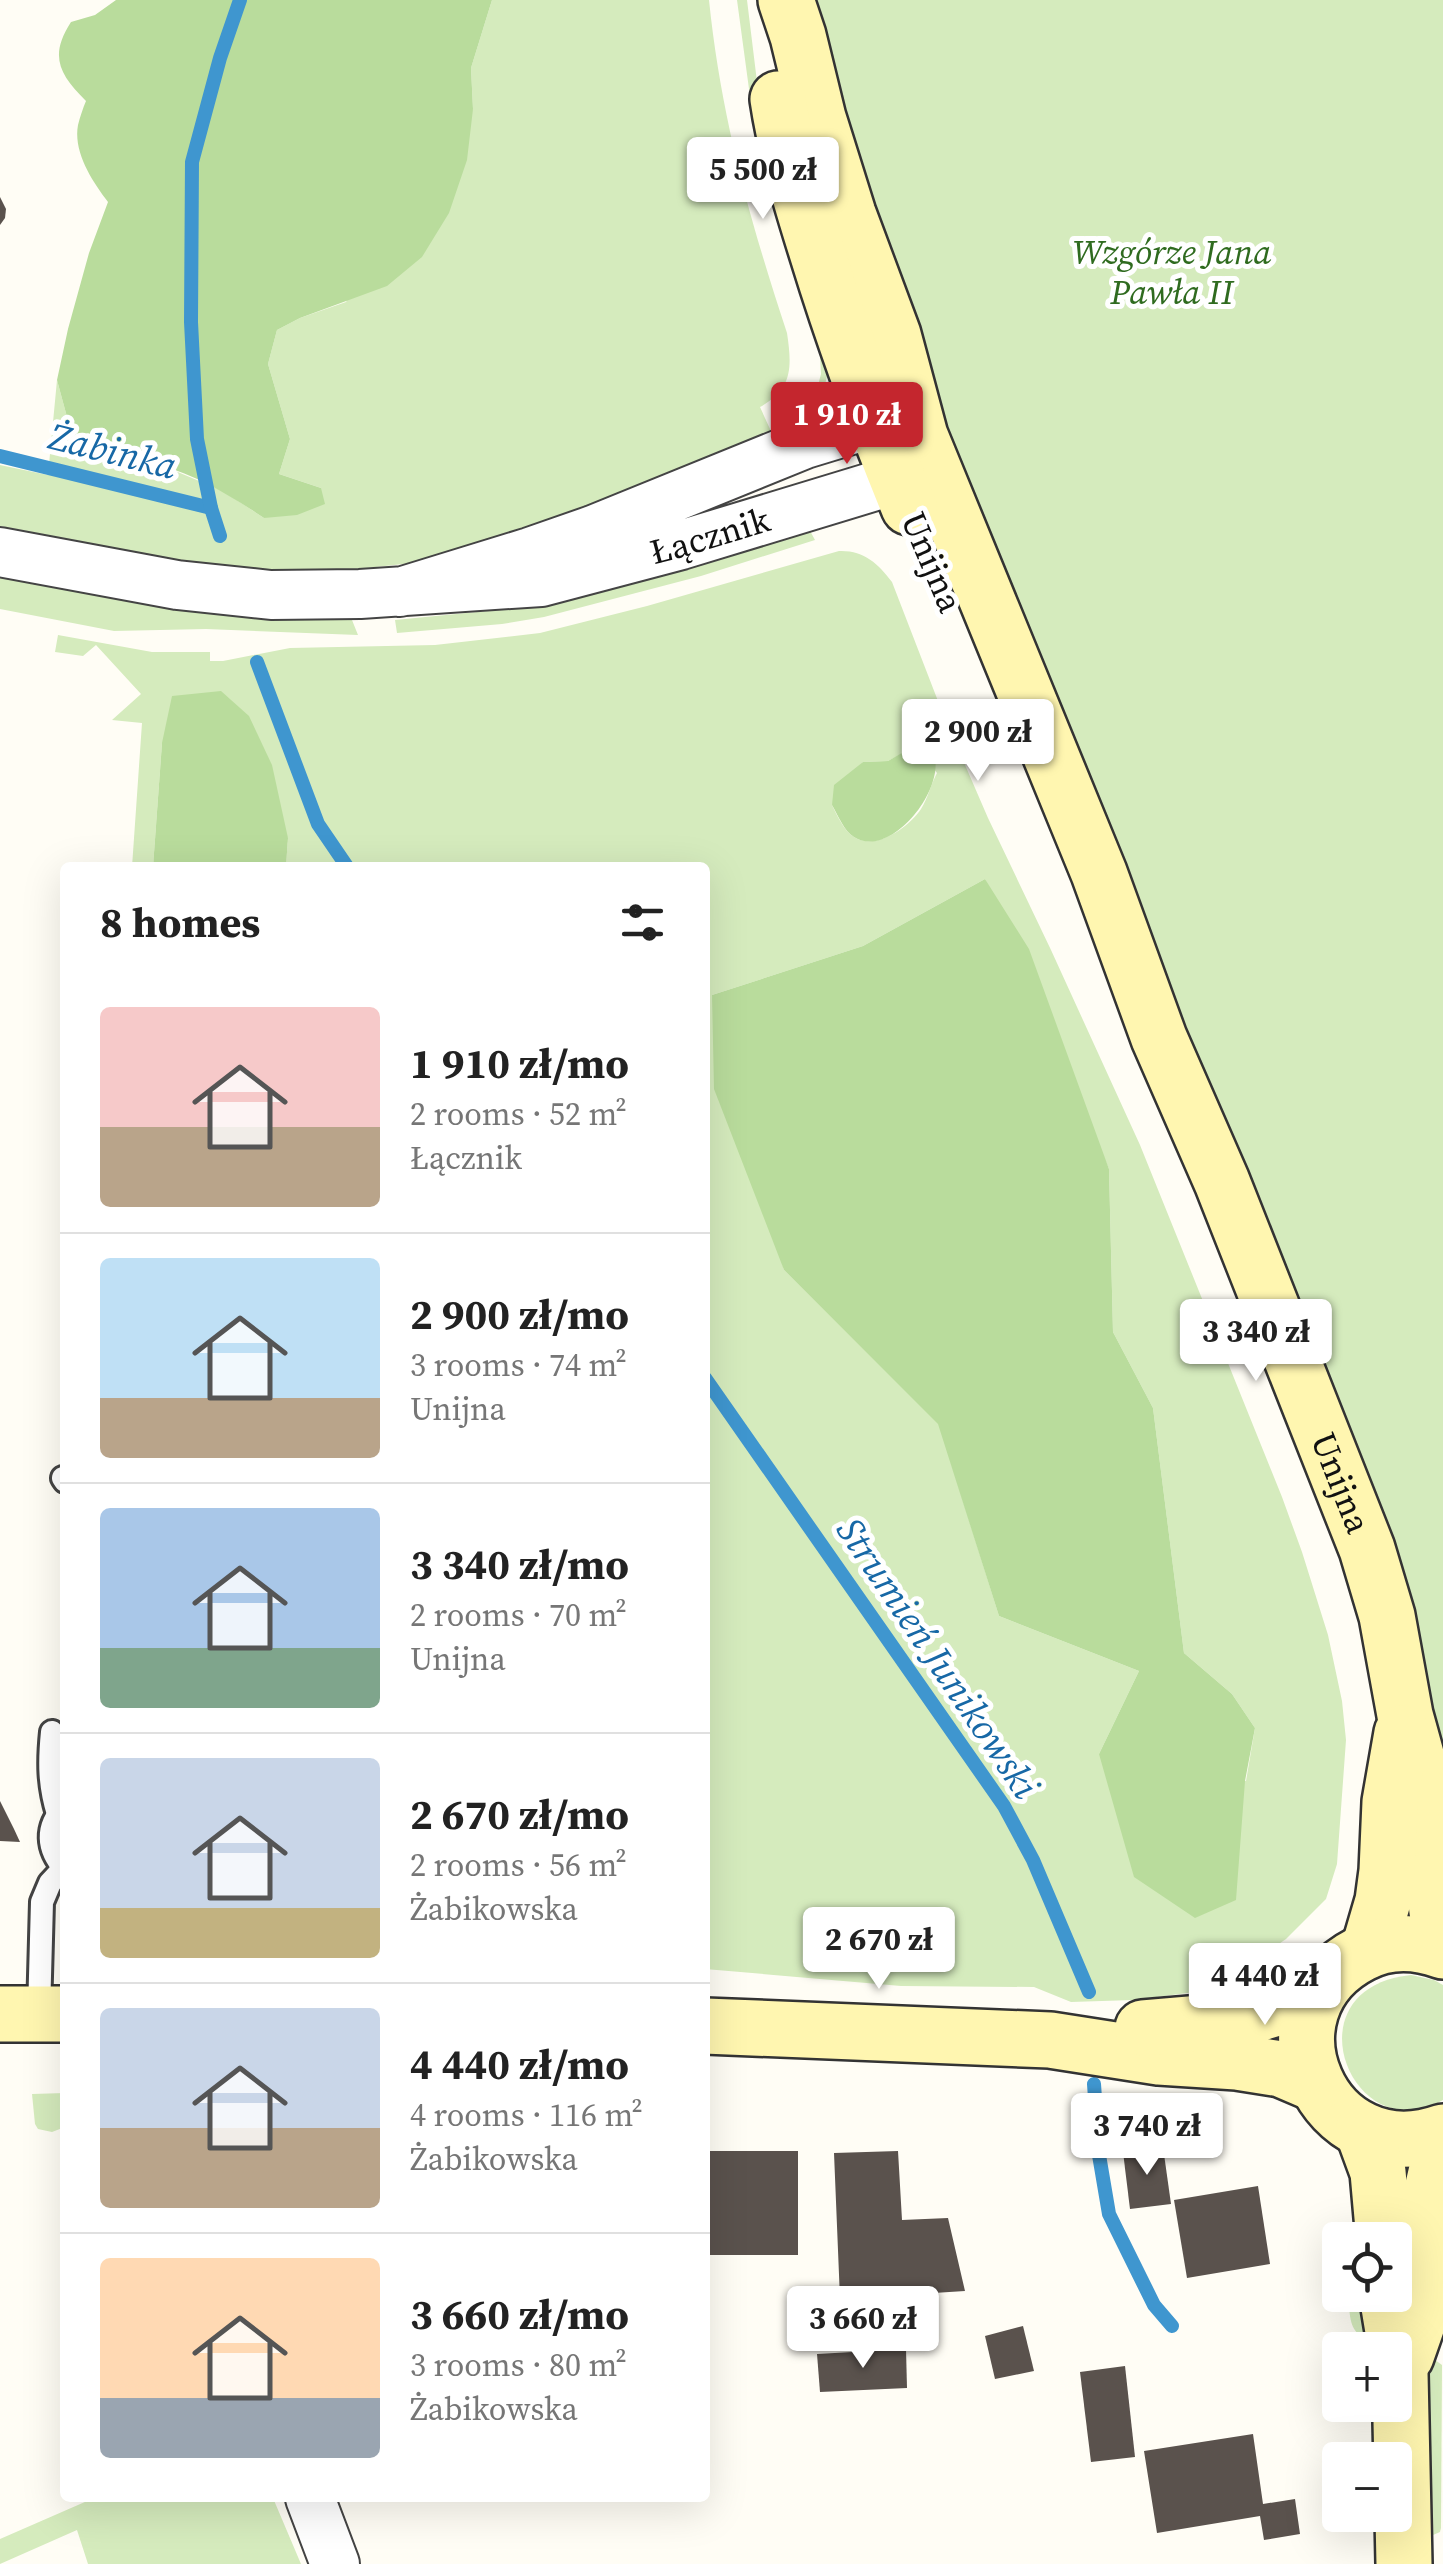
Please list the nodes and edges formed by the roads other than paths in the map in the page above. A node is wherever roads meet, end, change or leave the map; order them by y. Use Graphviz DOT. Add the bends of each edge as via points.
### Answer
graph roads {
  1 [pos="767,0"];
  2 [pos="786,0"];
  3 [pos="897,446"];
  4 [pos="0,552"];
  5 [pos="1405,1715"];
  6 [pos="60,1746"];
  7 [pos="60,1804"];
  8 [pos="60,1814"];
  9 [pos="60,1864"];
  10 [pos="60,1873"];
  11 [pos="1443,1930"];
  12 [pos="1369,1949"];
  13 [pos="1443,1951"];
  14 [pos="1325,1983"];
  15 [pos="35,2014"];
  16 [pos="710,2026"];
  17 [pos="1050,2040"];
  18 [pos="1316,2084"];
  19 [pos="1363,2131"];
  20 [pos="1443,2132"];
  21 [pos="1443,2150"];
  22 [pos="1382,2222"];
  23 [pos="1412,2339"];
  24 [pos="1401,2422"];
  25 [pos="312,2502"];
  26 [pos="335,2564"];
  27 [pos="1404,2564"];
  1 -- 3 [label="street, Unijna" via="781,120 802,204 834,306"];
  2 -- 3 [label="street, Unijna" via="848,214 893,335"];
  3 -- 4 [label="street, Łącznik" via="805,444 594,530 400,592 271,595"];
  3 -- 5 [label="street, Unijna" via="1100,873 1159,1038 1367,1549 1388,1616"];
  5 -- 11 [label="street, Unijna" via="1429,1802"];
  5 -- 12 [label="street, Unijna" via="1383,1902"];
  6 -- 7 [label="lane" via="52,1732 48,1771"];
  8 -- 9 [label="lane" via="49,1836"];
  10 -- 15 [label="lane" via="42,1902"];
  12 -- 13 [label="street" via="1396,1943"];
  12 -- 14 [label="street"];
  14 -- 17 [label="street" via="1236,2020"];
  14 -- 18 [label="street" via="1307,2032"];
  16 -- 17 [label="street"];
  17 -- 18 [label="street" via="1266,2066"];
  18 -- 19 [label="street"];
  19 -- 20 [label="street" via="1392,2140"];
  19 -- 22 [label="street" via="1378,2172"];
  21 -- 23 [label="street" via="1426,2216 1421,2313"];
  24 -- 27 [label="street"];
  25 -- 26 [label="street"];
}
